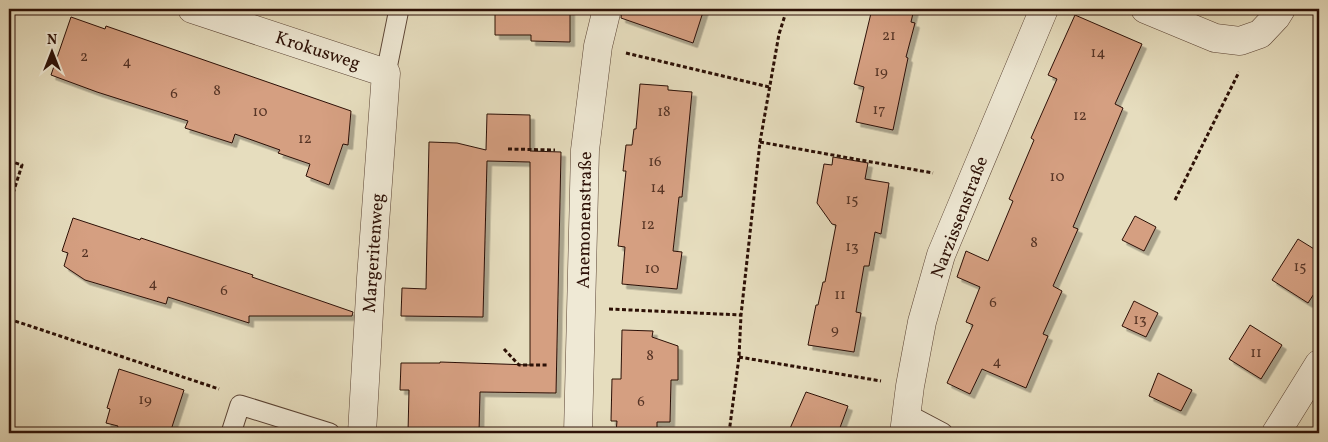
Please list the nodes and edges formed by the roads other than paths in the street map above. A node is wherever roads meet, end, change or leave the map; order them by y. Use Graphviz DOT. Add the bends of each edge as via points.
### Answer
graph roads {
  1 [pos="192,9"];
  2 [pos="399,9"];
  3 [pos="607,9"];
  4 [pos="1044,9"];
  5 [pos="1145,9"];
  6 [pos="1281,9"];
  7 [pos="248,17"];
  8 [pos="386,73"];
  9 [pos="1319,364"];
  10 [pos="905,424"];
  11 [pos="231,433"];
  12 [pos="330,433"];
  13 [pos="362,433"];
  14 [pos="578,433"];
  15 [pos="943,433"];
  16 [pos="1276,433"];
  1 -- 7 [label="street, Krokusweg"];
  2 -- 8 [label="lane"];
  3 -- 14 [label="street, Anemonenstraße" via="598,46 585,150"];
  4 -- 10 [label="street, Narzissenstraße" via="941,255 922,322"];
  5 -- 6 [label="street" via="1215,38 1240,41 1260,34"];
  7 -- 8 [label="street, Krokusweg"];
  8 -- 13 [label="street, Margeritenweg"];
  9 -- 16 [label="street"];
  10 -- 15 [label="lane"];
  11 -- 12 [label="lane" via="240,406"];
}
